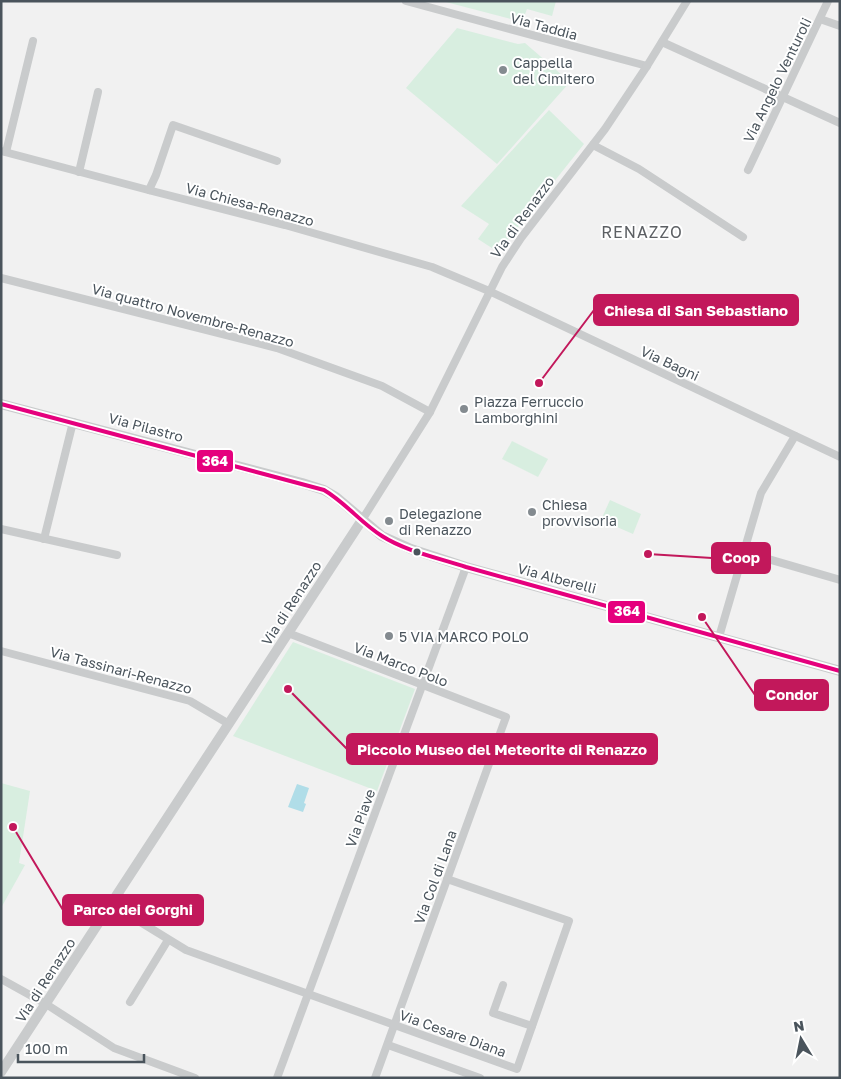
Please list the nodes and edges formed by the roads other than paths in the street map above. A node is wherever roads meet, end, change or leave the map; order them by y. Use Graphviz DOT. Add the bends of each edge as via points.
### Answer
graph roads {
  1 [pos="406,1"];
  2 [pos="687,1"];
  3 [pos="828,1"];
  4 [pos="820,18"];
  5 [pos="840,26"];
  6 [pos="33,40"];
  7 [pos="662,42"];
  8 [pos="647,66"];
  9 [pos="98,92"];
  10 [pos="782,98"];
  11 [pos="840,123"];
  12 [pos="593,145"];
  13 [pos="4,151"];
  14 [pos="277,161"];
  15 [pos="748,170"];
  16 [pos="79,172"];
  17 [pos="148,190"];
  18 [pos="743,237"];
  19 [pos="1,278"];
  20 [pos="490,291"];
  21 [pos="1,404"];
  22 [pos="430,412"];
  23 [pos="73,422"];
  24 [pos="795,436"];
  25 [pos="840,458"];
  26 [pos="362,520"];
  27 [pos="1,528"];
  28 [pos="44,539"];
  29 [pos="744,552"];
  30 [pos="117,555"];
  31 [pos="466,568"];
  32 [pos="840,580"];
  33 [pos="288,634"];
  34 [pos="719,637"];
  35 [pos="1,651"];
  36 [pos="840,671"];
  37 [pos="423,685"];
  38 [pos="506,718"];
  39 [pos="229,724"];
  40 [pos="447,879"];
  41 [pos="111,904"];
  42 [pos="168,940"];
  43 [pos="1,978"];
  44 [pos="503,985"];
  45 [pos="308,994"];
  46 [pos="130,1002"];
  47 [pos="46,1004"];
  48 [pos="396,1024"];
  49 [pos="532,1026"];
  50 [pos="388,1045"];
  51 [pos="1,1072"];
  52 [pos="195,1078"];
  53 [pos="277,1078"];
  54 [pos="375,1078"];
  55 [pos="480,1078"];
  1 -- 8 [label="street, Via Taddia"];
  2 -- 7 [label="street, Via di Renazzo"];
  3 -- 4 [label="street, Via Angelo Venturoli"];
  4 -- 5 [label="street"];
  4 -- 10 [label="street, Via Angelo Venturoli"];
  6 -- 13 [label="street"];
  7 -- 8 [label="street, Via di Renazzo"];
  7 -- 10 [label="street"];
  8 -- 12 [label="street, Via di Renazzo"];
  9 -- 16 [label="street"];
  10 -- 11 [label="street"];
  10 -- 15 [label="street, Via Angelo Venturoli"];
  12 -- 18 [label="street" via="639,169"];
  12 -- 20 [label="street, Via di Renazzo" via="520,238"];
  13 -- 16 [label="street, Via Chiesa-Renazzo"];
  14 -- 17 [label="street" via="173,125"];
  16 -- 17 [label="street, Via Chiesa-Renazzo"];
  17 -- 20 [label="street, Via Chiesa-Renazzo" via="432,267"];
  19 -- 22 [label="street, Via quattro Novembre-Renazzo" via="278,348 382,386"];
  20 -- 22 [label="street, Via di Renazzo"];
  20 -- 24 [label="street, Via Bagni"];
  21 -- 23 [label="street, Via Pilastro"];
  22 -- 26 [label="street, Via di Renazzo"];
  23 -- 26 [label="street, Via Pilastro" via="324,490"];
  23 -- 28 [label="street"];
  24 -- 25 [label="street, Via Bagni"];
  24 -- 29 [label="street" via="761,493"];
  26 -- 31 [label="street, Via Alberelli" via="382,536 410,549"];
  26 -- 33 [label="street, Via di Renazzo"];
  27 -- 28 [label="street"];
  28 -- 30 [label="street"];
  29 -- 32 [label="street"];
  29 -- 34 [label="street"];
  31 -- 34 [label="street, Via Alberelli"];
  31 -- 37 [label="street, Via Piave"];
  33 -- 37 [label="street, Via Marco Polo"];
  33 -- 39 [label="street, Via di Renazzo"];
  34 -- 36 [label="street, Via Alberelli"];
  35 -- 39 [label="street, Via Tassinari-Renazzo" via="190,701"];
  37 -- 38 [label="street, Via Marco Polo"];
  37 -- 45 [label="street, Via Piave"];
  38 -- 40 [label="street, Via Col di Lana"];
  39 -- 41 [label="street, Via di Renazzo"];
  40 -- 48 [label="street, Via Col di Lana"];
  40 -- 49 [label="street, Via Cesare Diana" via="569,921"];
  41 -- 42 [label="street, Via Cesare Diana"];
  41 -- 47 [label="street, Via di Renazzo"];
  42 -- 45 [label="street, Via Cesare Diana" via="186,950"];
  42 -- 46 [label="street"];
  43 -- 47 [label="street"];
  44 -- 49 [label="street" via="493,1012"];
  45 -- 48 [label="street, Via Cesare Diana"];
  45 -- 53 [label="street, Via Piave"];
  47 -- 51 [label="street, Via di Renazzo"];
  47 -- 52 [label="street" via="114,1048"];
  48 -- 49 [label="street, Via Cesare Diana" via="517,1069"];
  48 -- 50 [label="street, Via Col di Lana"];
  50 -- 54 [label="street, Via Col di Lana"];
  50 -- 55 [label="street"];
}
